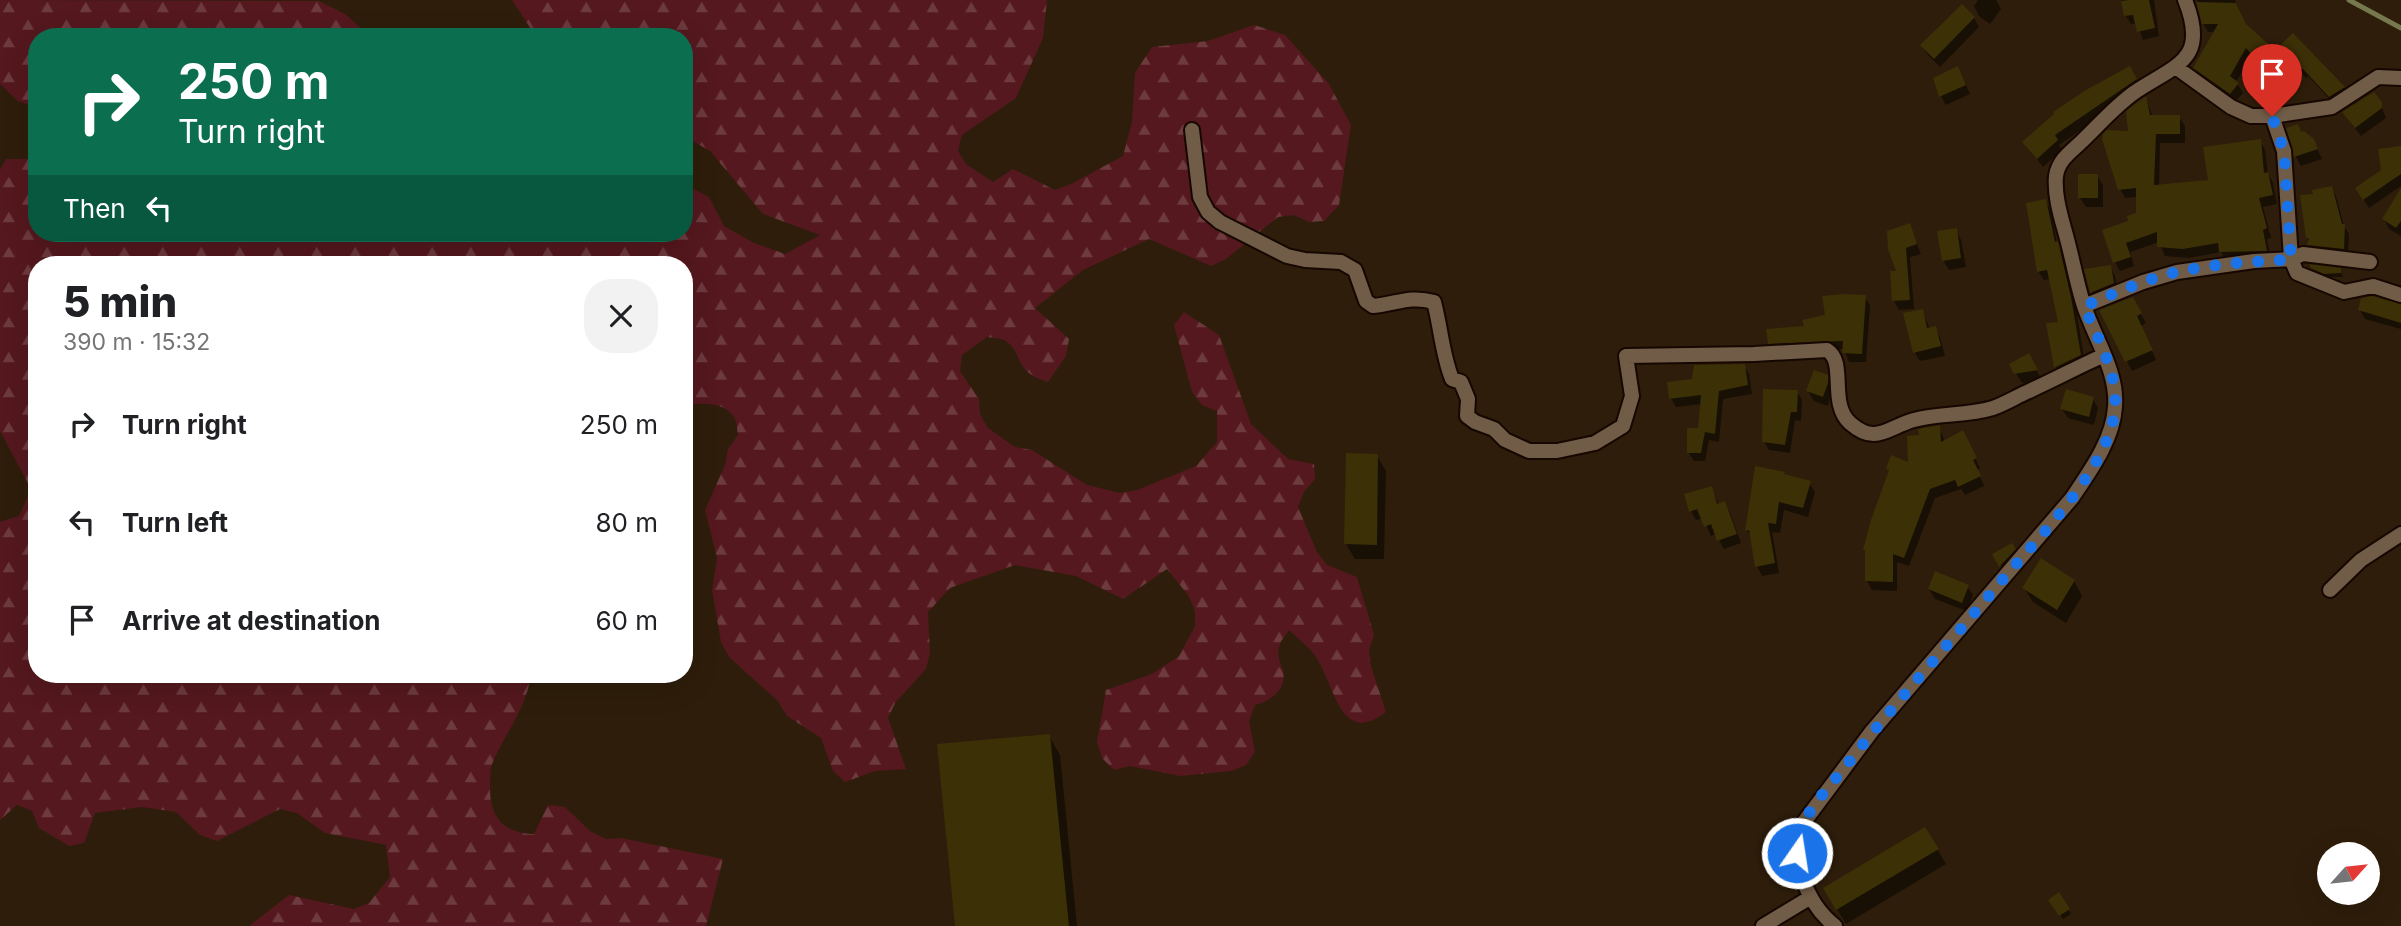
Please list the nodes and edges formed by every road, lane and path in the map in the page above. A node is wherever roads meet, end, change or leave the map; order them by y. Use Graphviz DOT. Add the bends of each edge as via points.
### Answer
graph roads {
  1 [pos="2185,0"];
  2 [pos="2177,68"];
  3 [pos="2401,78"];
  4 [pos="2272,116"];
  5 [pos="1192,130"];
  6 [pos="2291,260"];
  7 [pos="2370,262"];
  8 [pos="2401,295"];
  9 [pos="2084,306"];
  10 [pos="2104,355"];
  11 [pos="2401,534"];
  12 [pos="2330,590"];
  13 [pos="1811,897"];
  14 [pos="1763,926"];
  15 [pos="1835,926"];
  1 -- 2 [label="street" via="2193,43"];
  2 -- 4 [label="street" via="2241,114"];
  2 -- 9 [label="street" via="2133,94 2059,167 2056,191"];
  3 -- 4 [label="street" via="2378,77 2332,107"];
  4 -- 6 [label="street" via="2284,151"];
  5 -- 10 [label="street" via="1200,197 1208,212 1287,256 1341,261 1355,270 1366,301 1373,306 1403,299 1434,302 1445,362 1468,399 1467,416 1529,451 1595,443 1623,426 1632,397 1626,356 1829,351 1836,369 1839,407 1851,424 1874,435 1912,421 1996,407"];
  6 -- 7 [label="street" via="2303,254"];
  6 -- 8 [label="street" via="2297,273 2344,292 2372,286"];
  6 -- 9 [label="street" via="2177,272"];
  9 -- 10 [label="street"];
  10 -- 13 [label="street" via="2116,406 2104,446 2072,498 1813,807 1797,839"];
  11 -- 12 [label="street" via="2361,560"];
  13 -- 14 [label="street"];
  13 -- 15 [label="street"];
}
